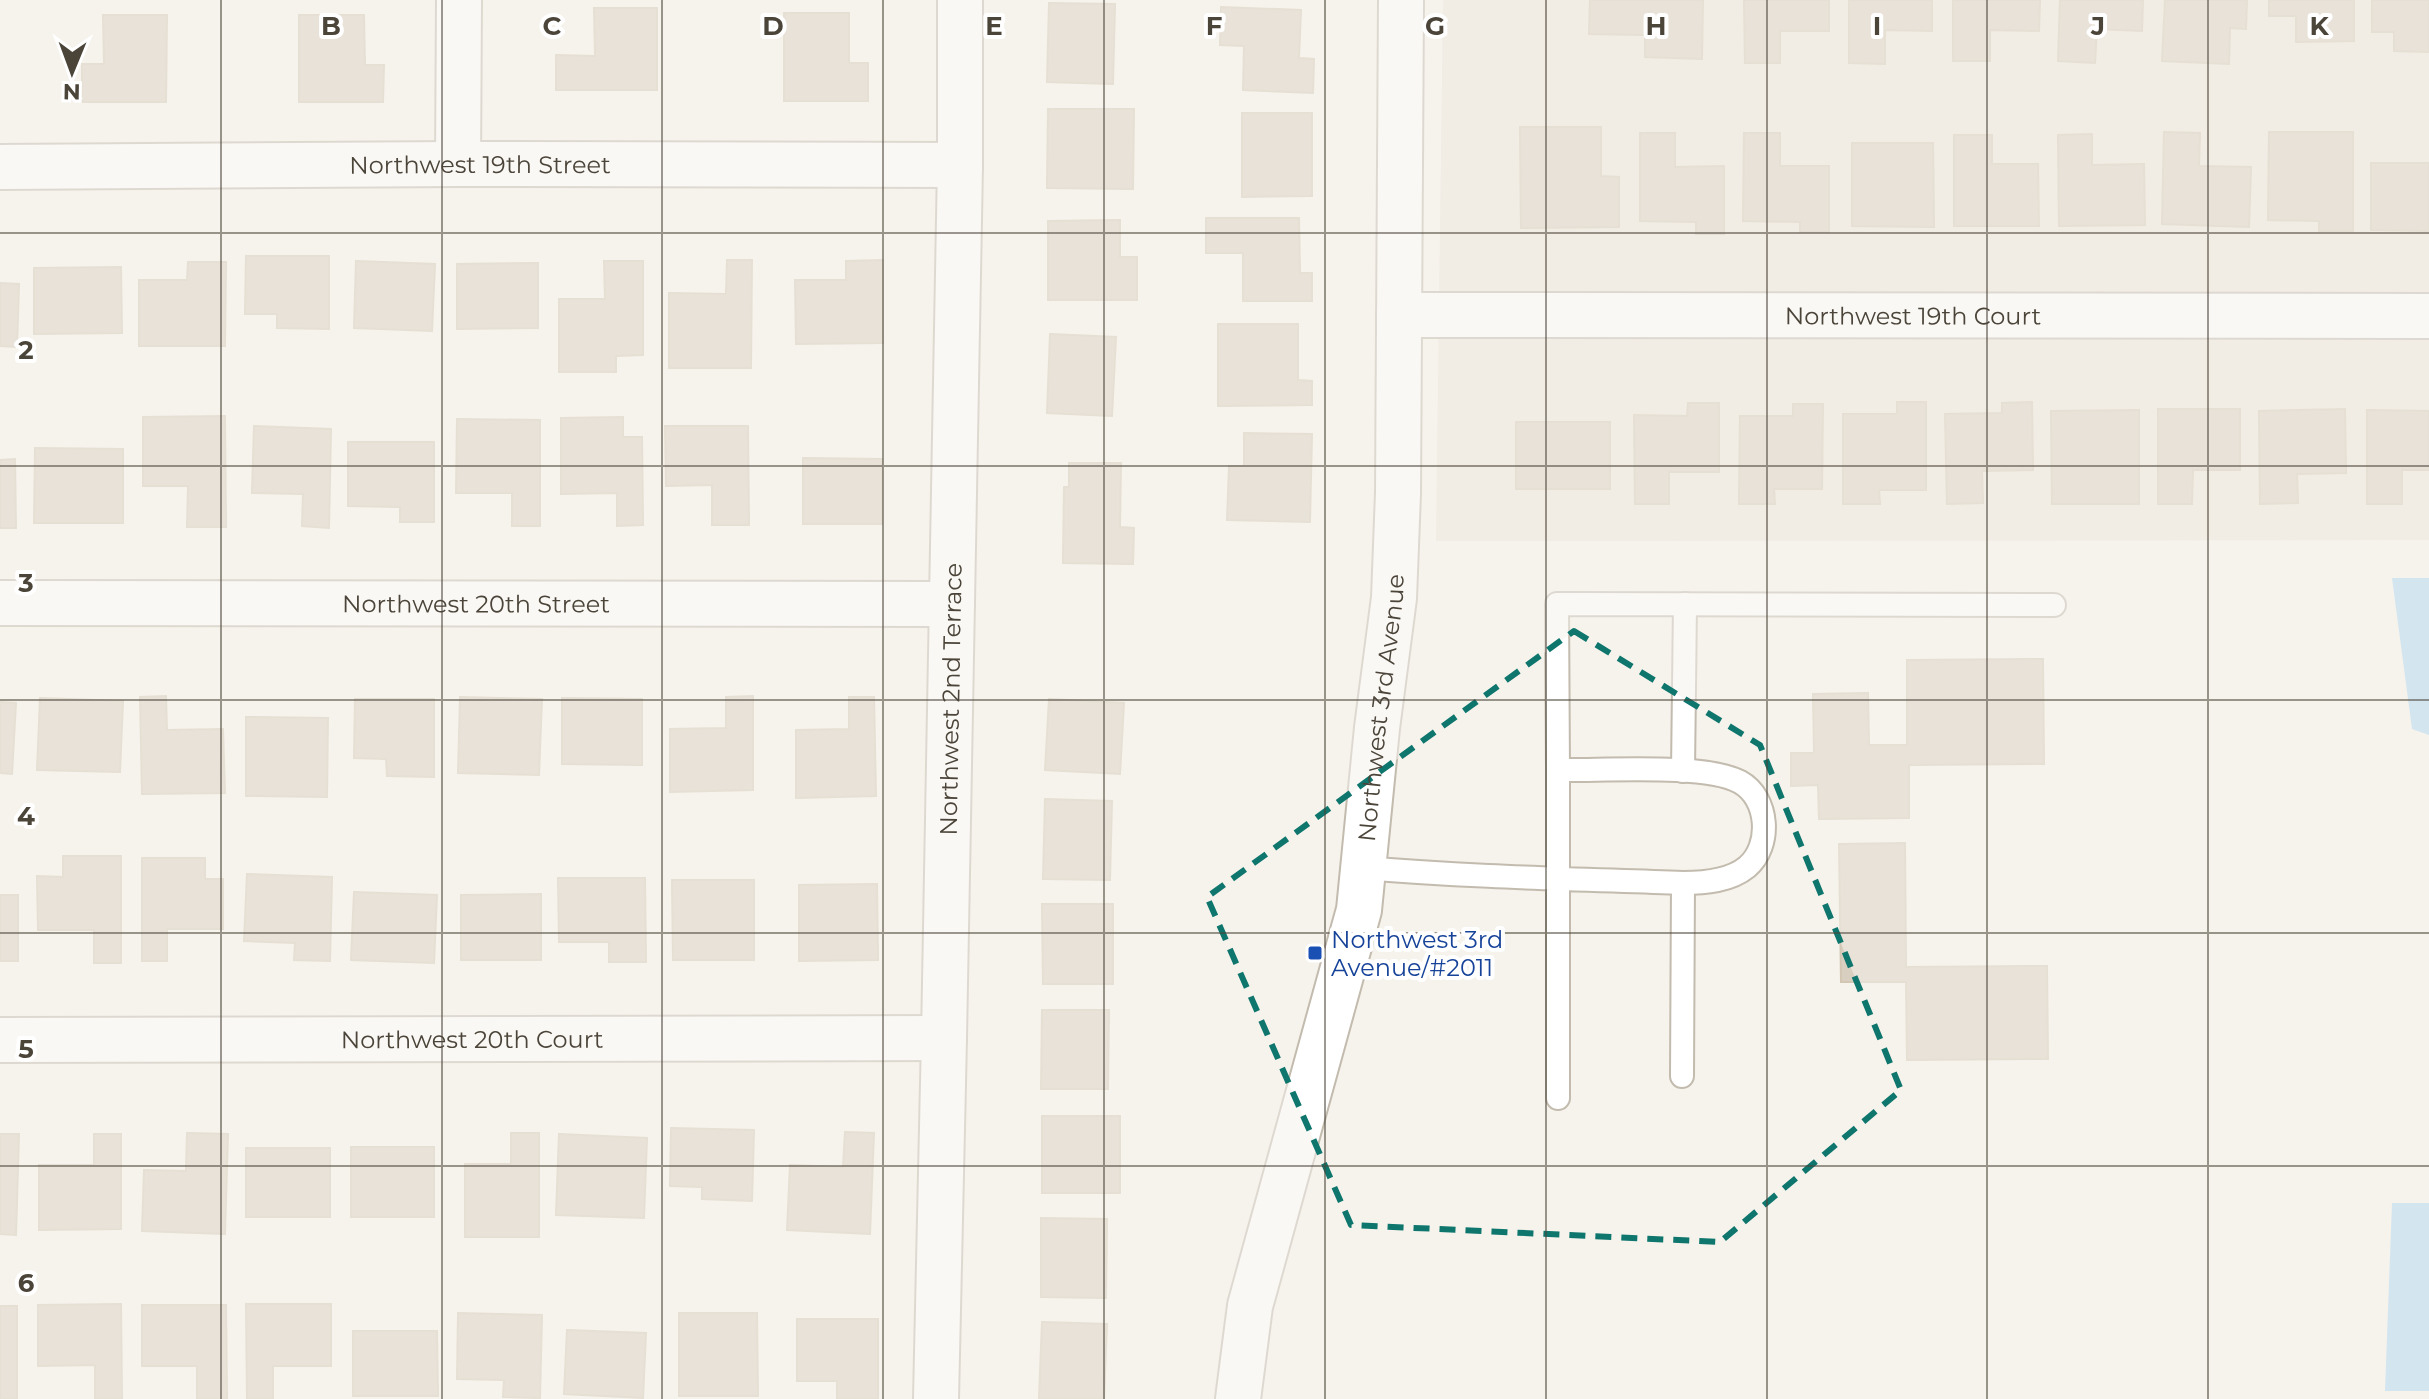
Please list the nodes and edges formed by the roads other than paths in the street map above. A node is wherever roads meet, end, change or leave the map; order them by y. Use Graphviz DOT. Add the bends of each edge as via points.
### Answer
graph roads {
  1 [pos="459,0"];
  2 [pos="960,0"];
  3 [pos="1401,0"];
  4 [pos="458,164"];
  5 [pos="960,165"];
  6 [pos="0,167"];
  7 [pos="1399,315"];
  8 [pos="2429,316"];
  9 [pos="0,603"];
  10 [pos="952,604"];
  11 [pos="1685,604"];
  12 [pos="2054,605"];
  13 [pos="1558,770"];
  14 [pos="1683,771"];
  15 [pos="1364,868"];
  16 [pos="1558,878"];
  17 [pos="1683,883"];
  18 [pos="944,1038"];
  19 [pos="0,1040"];
  20 [pos="1682,1076"];
  21 [pos="1558,1098"];
  22 [pos="936,1399"];
  23 [pos="1238,1399"];
  1 -- 4 [label="street"];
  2 -- 5 [label="street, Northwest 2nd Terrace"];
  3 -- 7 [label="street, Northwest 3rd Avenue"];
  4 -- 5 [label="street, Northwest 19th Street"];
  4 -- 6 [label="street, Northwest 19th Street"];
  5 -- 10 [label="street, Northwest 2nd Terrace"];
  7 -- 8 [label="street, Northwest 19th Court"];
  7 -- 15 [label="street, Northwest 3rd Avenue" via="1394,598"];
  9 -- 10 [label="street, Northwest 20th Street"];
  10 -- 18 [label="street, Northwest 2nd Terrace"];
  11 -- 12 [label="lane"];
  11 -- 13 [label="lane" via="1557,604"];
  11 -- 14 [label="lane"];
  13 -- 14 [label="lane"];
  13 -- 16 [label="lane"];
  14 -- 17 [label="lane" via="1741,782 1761,806 1764,832 1748,867 1717,880"];
  15 -- 16 [label="lane"];
  15 -- 23 [label="street, Northwest 3rd Avenue" via="1359,910 1250,1306"];
  16 -- 17 [label="lane"];
  16 -- 21 [label="lane"];
  17 -- 20 [label="lane"];
  18 -- 19 [label="street, Northwest 20th Court"];
  18 -- 22 [label="street, Northwest 2nd Terrace"];
}
